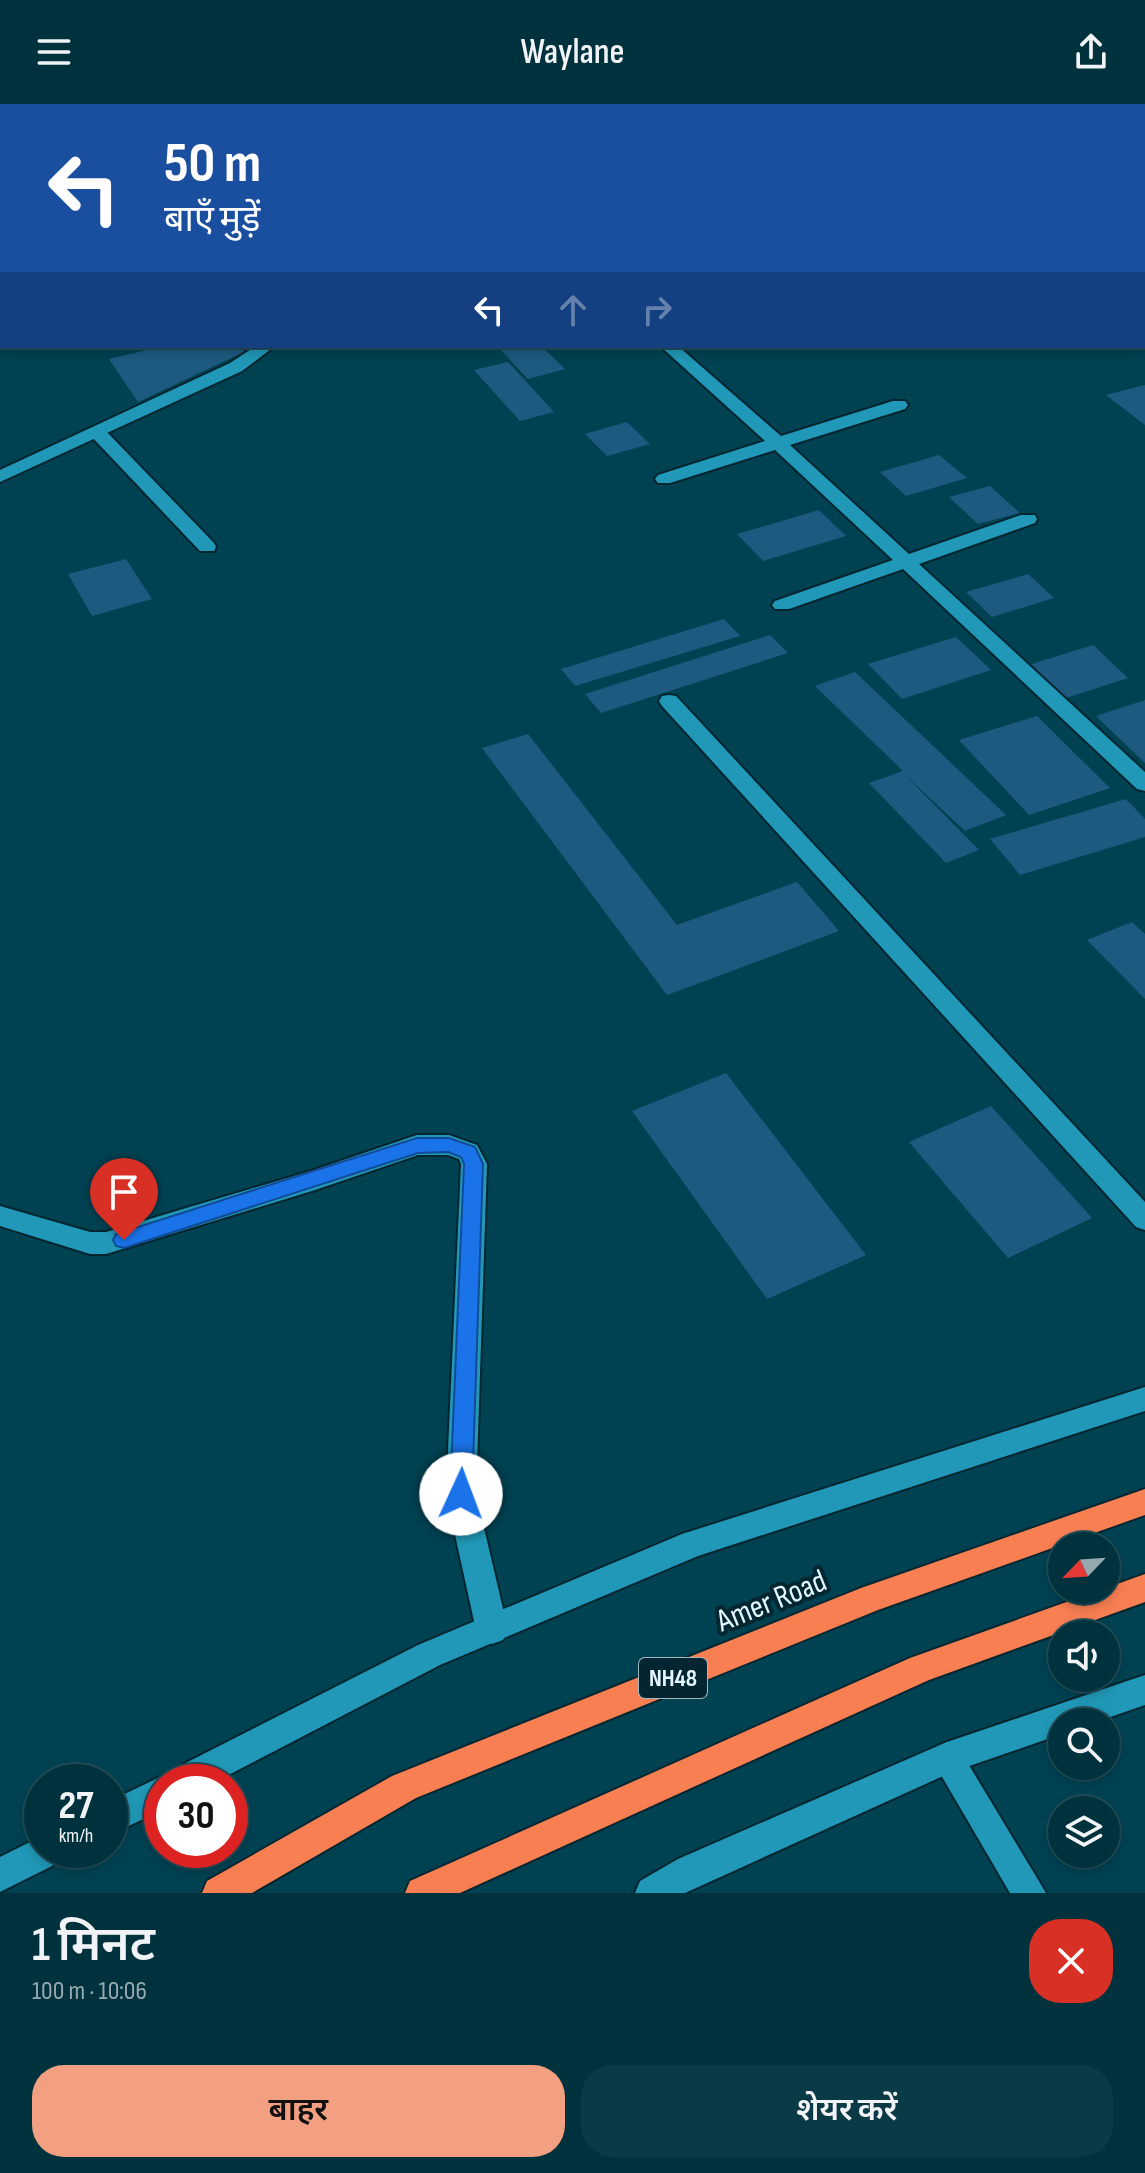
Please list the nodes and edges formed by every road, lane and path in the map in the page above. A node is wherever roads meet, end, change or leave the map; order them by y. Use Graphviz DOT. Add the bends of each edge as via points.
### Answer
graph roads {
  1 [pos="264,348"];
  2 [pos="670,348"];
  3 [pos="899,405"];
  4 [pos="97,432"];
  5 [pos="778,443"];
  6 [pos="0,477"];
  7 [pos="664,479"];
  8 [pos="1028,519"];
  9 [pos="207,547"];
  10 [pos="906,563"];
  11 [pos="782,605"];
  12 [pos="669,701"];
  13 [pos="1145,784"];
  14 [pos="0,1216"];
  15 [pos="1145,1220"];
  16 [pos="1145,1399"];
  17 [pos="1145,1502"];
  18 [pos="1145,1588"];
  19 [pos="492,1630"];
  20 [pos="1145,1690"];
  21 [pos="947,1758"];
  22 [pos="217,1764"];
  23 [pos="24,1862"];
  24 [pos="0,1875"];
  25 [pos="219,1893"];
  26 [pos="422,1893"];
  27 [pos="652,1893"];
  28 [pos="1029,1893"];
  1 -- 4 [label="street" via="236,367"];
  2 -- 5 [label="street"];
  3 -- 5 [label="street"];
  4 -- 6 [label="street"];
  4 -- 9 [label="street"];
  5 -- 7 [label="street"];
  5 -- 10 [label="street"];
  8 -- 10 [label="street"];
  10 -- 11 [label="street"];
  10 -- 13 [label="street"];
  12 -- 15 [label="street"];
  14 -- 19 [label="street" via="106,1243 417,1145 449,1145 468,1152 474,1164 461,1494"];
  16 -- 19 [label="street" via="693,1544"];
  17 -- 25 [label="highway, Amer Road / NH48" via="872,1598 404,1787"];
  18 -- 26 [label="highway" via="921,1668"];
  19 -- 22 [label="street" via="429,1655"];
  20 -- 21 [label="street"];
  21 -- 27 [label="street" via="690,1871"];
  21 -- 28 [label="street"];
  23 -- 24 [label="street"];
}
